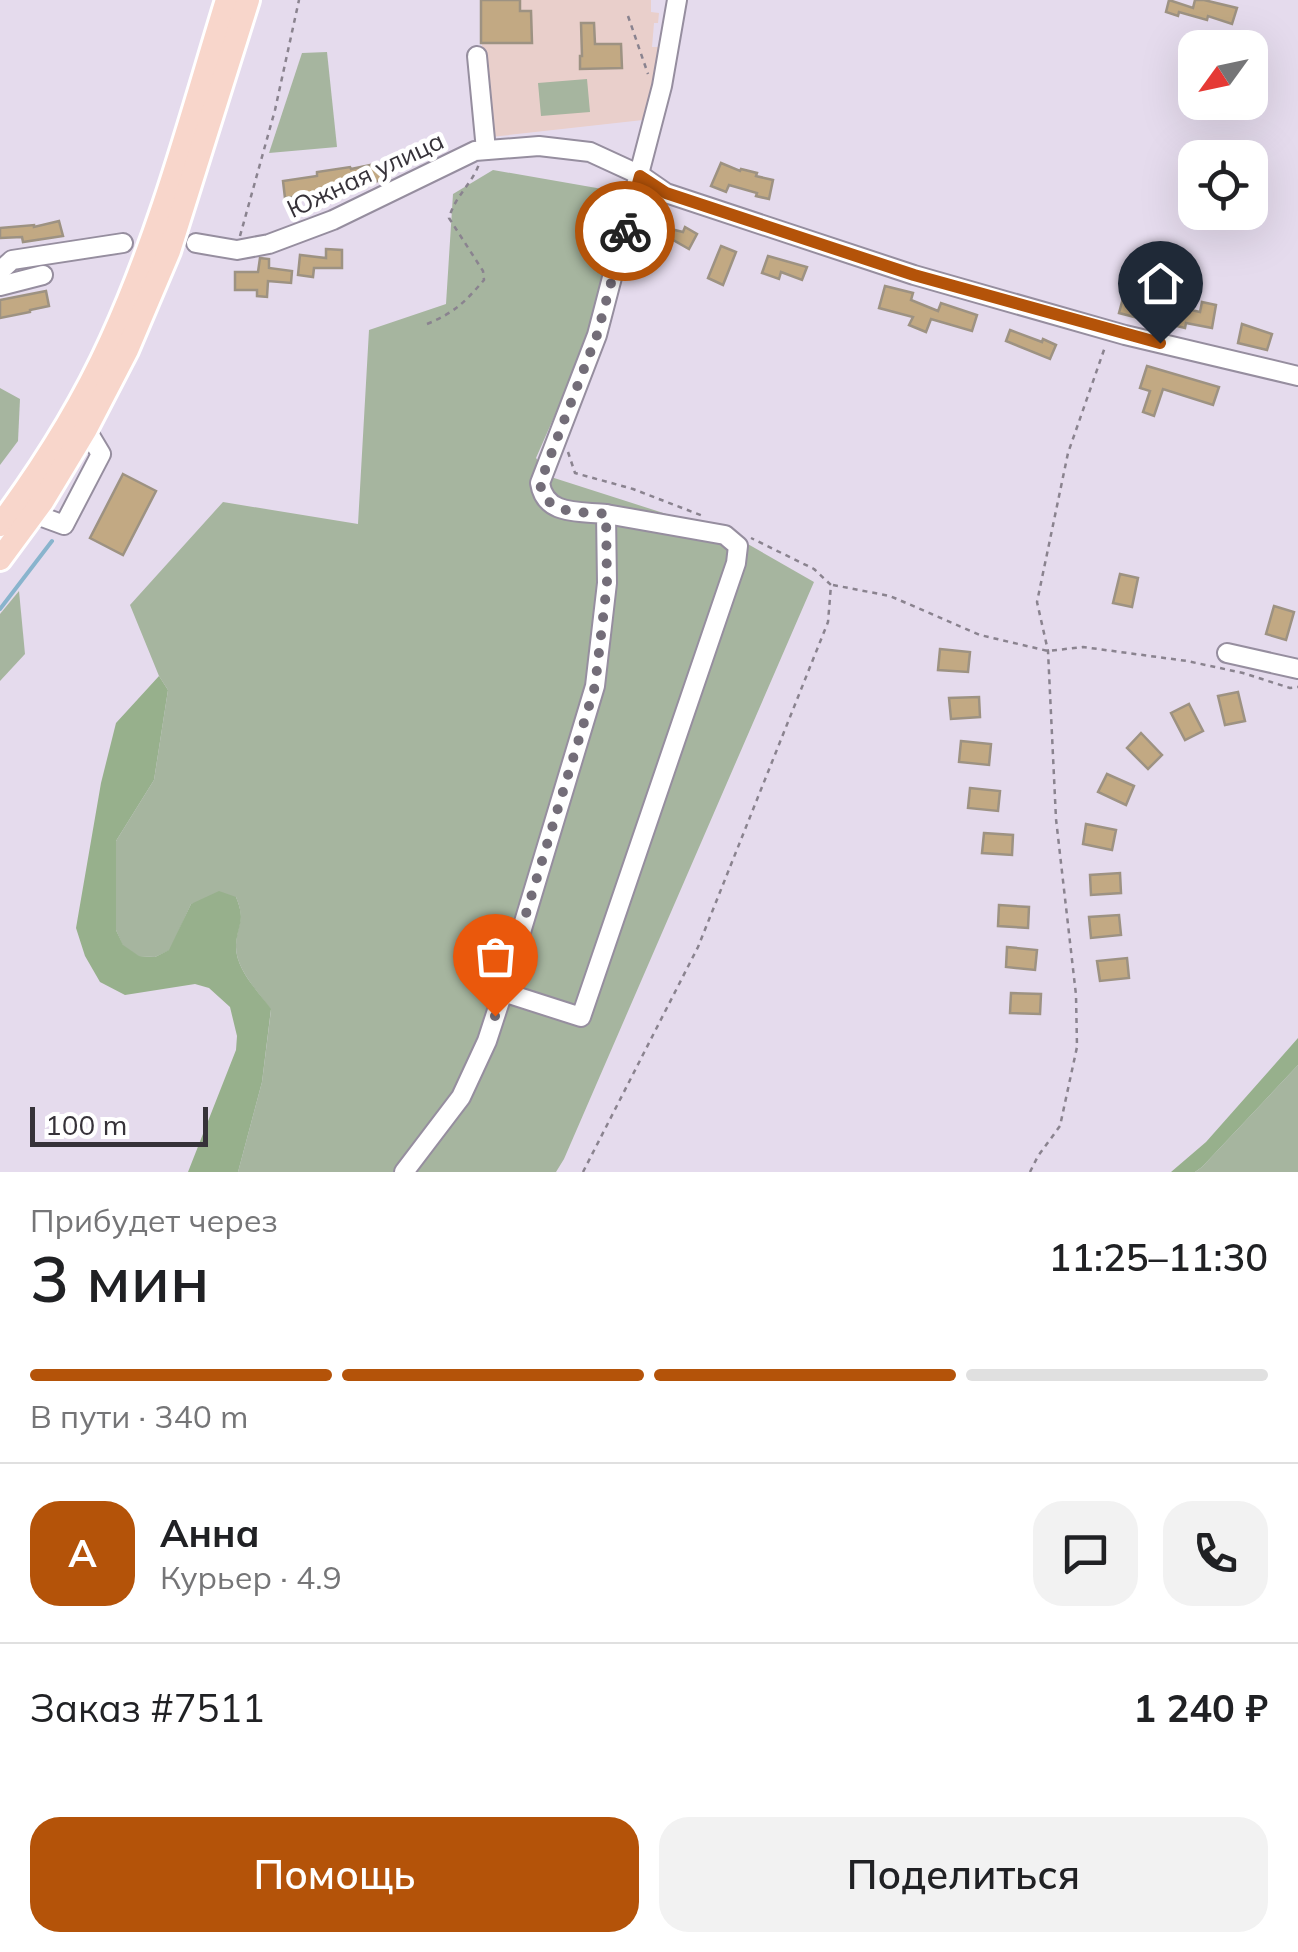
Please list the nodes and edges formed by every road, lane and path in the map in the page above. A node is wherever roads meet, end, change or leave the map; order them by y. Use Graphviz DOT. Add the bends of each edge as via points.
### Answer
graph roads {
  1 [pos="227,0"];
  2 [pos="248,0"];
  3 [pos="299,0"];
  4 [pos="677,0"];
  5 [pos="628,16"];
  6 [pos="477,56"];
  7 [pos="659,98"];
  8 [pos="486,150"];
  9 [pos="640,176"];
  10 [pos="123,243"];
  11 [pos="196,243"];
  12 [pos="237,250"];
  13 [pos="0,271"];
  14 [pos="43,274"];
  15 [pos="0,286"];
  16 [pos="428,324"];
  17 [pos="1110,331"];
  18 [pos="1298,376"];
  19 [pos="606,514"];
  20 [pos="0,524"];
  21 [pos="0,559"];
  22 [pos="831,585"];
  23 [pos="1048,651"];
  24 [pos="1226,653"];
  25 [pos="1298,669"];
  26 [pos="1298,687"];
  27 [pos="503,992"];
  28 [pos="404,1172"];
  29 [pos="1030,1172"];
  1 -- 20 [label="main road" via="151,244 111,341 72,419"];
  2 -- 21 [label="main road" via="169,251 126,350 86,428"];
  3 -- 12 [label="path"];
  4 -- 7 [label="street"];
  5 -- 7 [label="path"];
  6 -- 8 [label="street"];
  7 -- 9 [label="street"];
  8 -- 9 [label="street, Южная улица" via="590,152"];
  8 -- 12 [label="street, Южная улица" via="334,220"];
  8 -- 16 [label="path" via="449,218 484,280 461,307"];
  9 -- 17 [label="street, Южная улица" via="666,193 914,275"];
  9 -- 19 [label="street" via="597,335 540,483 556,508"];
  10 -- 13 [label="street" via="12,260"];
  11 -- 12 [label="street, Южная улица"];
  14 -- 15 [label="street"];
  17 -- 18 [label="street, Южная улица"];
  17 -- 23 [label="path" via="1068,453 1036,602"];
  19 -- 27 [label="street" via="607,584 595,686"];
  19 -- 27 [label="street" via="725,535 738,546 736,563 581,1017"];
  22 -- 23 [label="path" via="890,596 980,635"];
  23 -- 26 [label="path" via="1082,647 1188,661"];
  23 -- 29 [label="path" via="1077,1047 1060,1126"];
  24 -- 25 [label="street"];
  27 -- 28 [label="street" via="461,1097"];
}
